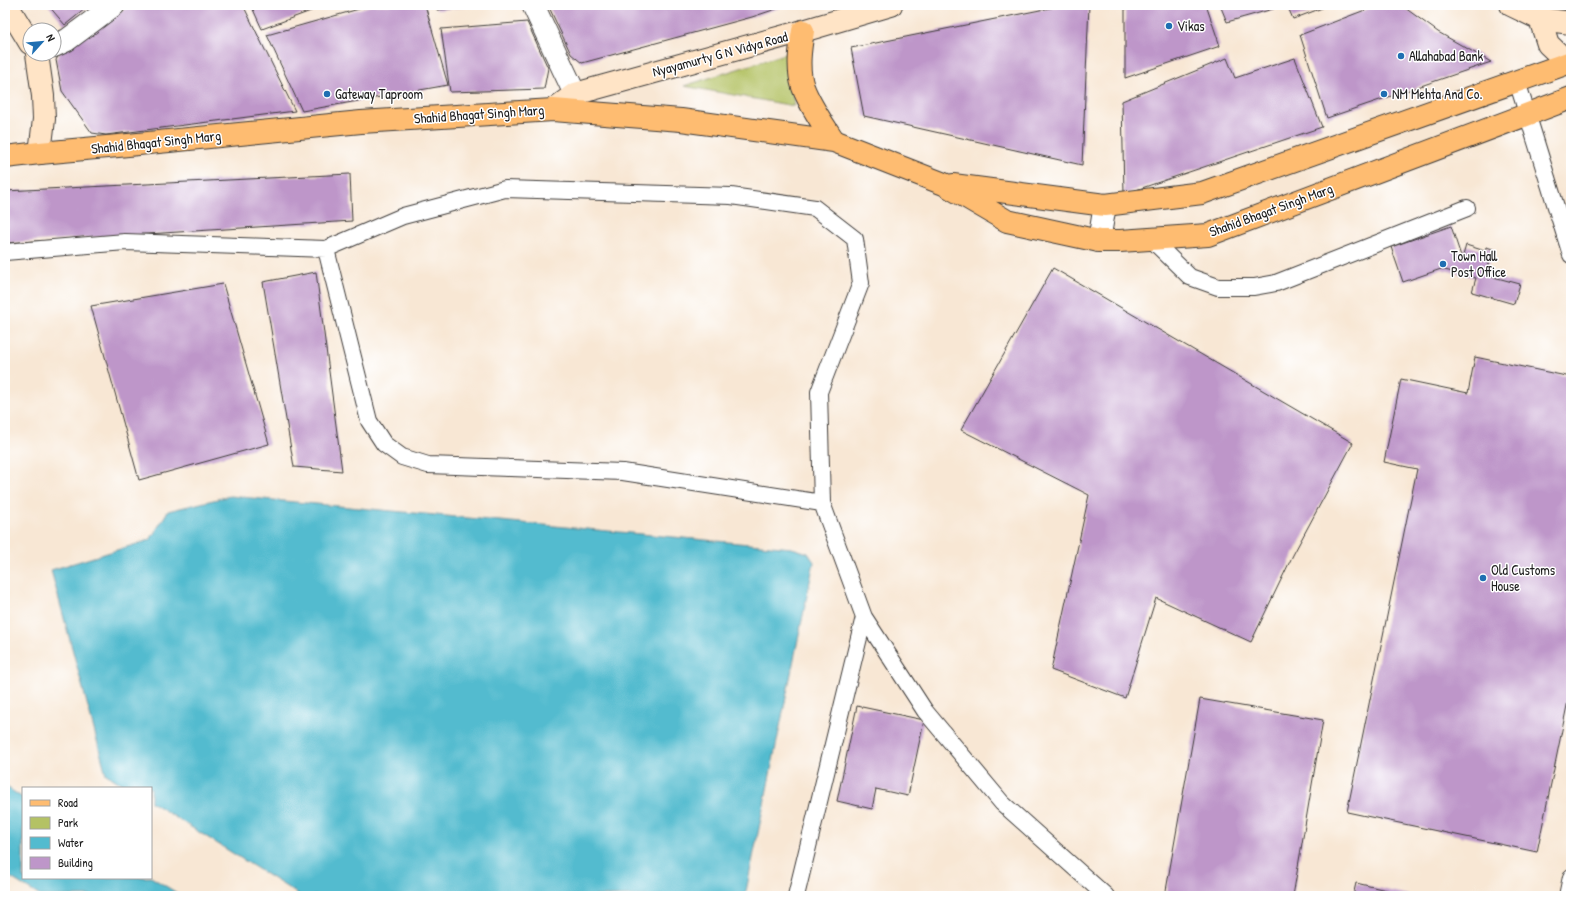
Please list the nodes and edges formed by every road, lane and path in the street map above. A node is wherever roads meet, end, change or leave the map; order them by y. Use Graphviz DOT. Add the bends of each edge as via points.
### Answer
graph roads {
  1 [pos="7,5"];
  2 [pos="114,5"];
  3 [pos="533,5"];
  4 [pos="891,5"];
  5 [pos="1511,5"];
  6 [pos="857,9"];
  7 [pos="1540,19"];
  8 [pos="1571,23"];
  9 [pos="22,26"];
  10 [pos="803,31"];
  11 [pos="62,42"];
  12 [pos="40,62"];
  13 [pos="1570,63"];
  14 [pos="1517,81"];
  15 [pos="575,94"];
  16 [pos="1571,98"];
  17 [pos="553,110"];
  18 [pos="1527,116"];
  19 [pos="834,141"];
  20 [pos="40,153"];
  21 [pos="5,157"];
  22 [pos="944,184"];
  23 [pos="1105,205"];
  24 [pos="1467,208"];
  25 [pos="1151,239"];
  26 [pos="1099,241"];
  27 [pos="326,249"];
  28 [pos="5,252"];
  29 [pos="1571,255"];
  30 [pos="822,503"];
  31 [pos="864,617"];
  32 [pos="1571,877"];
  33 [pos="796,896"];
  34 [pos="1106,896"];
  35 [pos="1567,896"];
  1 -- 9 [label="street"];
  2 -- 11 [label="street"];
  3 -- 15 [label="street"];
  4 -- 6 [label="street, Nyayamurty G N Vidya Road"];
  5 -- 7 [label="street"];
  6 -- 10 [label="street, Nyayamurty G N Vidya Road"];
  7 -- 8 [label="street"];
  7 -- 13 [label="street" via="1548,44"];
  10 -- 15 [label="street, Nyayamurty G N Vidya Road"];
  10 -- 19 [label="main road" via="800,67 803,86 810,103"];
  12 -- 20 [label="street" via="44,119"];
  13 -- 14 [label="main road, Shahid Bhagat Singh Marg"];
  14 -- 18 [label="lane"];
  14 -- 23 [label="main road, Shahid Bhagat Singh Marg" via="1202,193"];
  15 -- 17 [label="street, Nyayamurty G N Vidya Road"];
  16 -- 18 [label="main road, Shahid Bhagat Singh Marg"];
  17 -- 19 [label="main road, Shahid Bhagat Singh Marg" via="681,120"];
  17 -- 20 [label="main road, Shahid Bhagat Singh Marg" via="361,122"];
  18 -- 25 [label="main road, Shahid Bhagat Singh Marg" via="1208,235"];
  18 -- 29 [label="lane"];
  19 -- 22 [label="main road, Shahid Bhagat Singh Marg"];
  20 -- 21 [label="main road, Shahid Bhagat Singh Marg"];
  22 -- 23 [label="main road, Shahid Bhagat Singh Marg"];
  22 -- 26 [label="main road, Shahid Bhagat Singh Marg" via="1007,221"];
  23 -- 26 [label="street"];
  24 -- 25 [label="lane" via="1276,283 1254,287 1218,287 1190,277"];
  25 -- 26 [label="main road, Shahid Bhagat Singh Marg"];
  27 -- 28 [label="lane" via="125,242"];
  27 -- 30 [label="lane" via="369,422 384,444 402,457 428,465 623,472"];
  27 -- 30 [label="lane" via="402,216 505,189 731,196 815,208 855,239 861,283 819,392"];
  30 -- 31 [label="lane"];
  31 -- 33 [label="lane"];
  31 -- 34 [label="lane" via="925,711 1002,803"];
  32 -- 35 [label="lane"];
}
